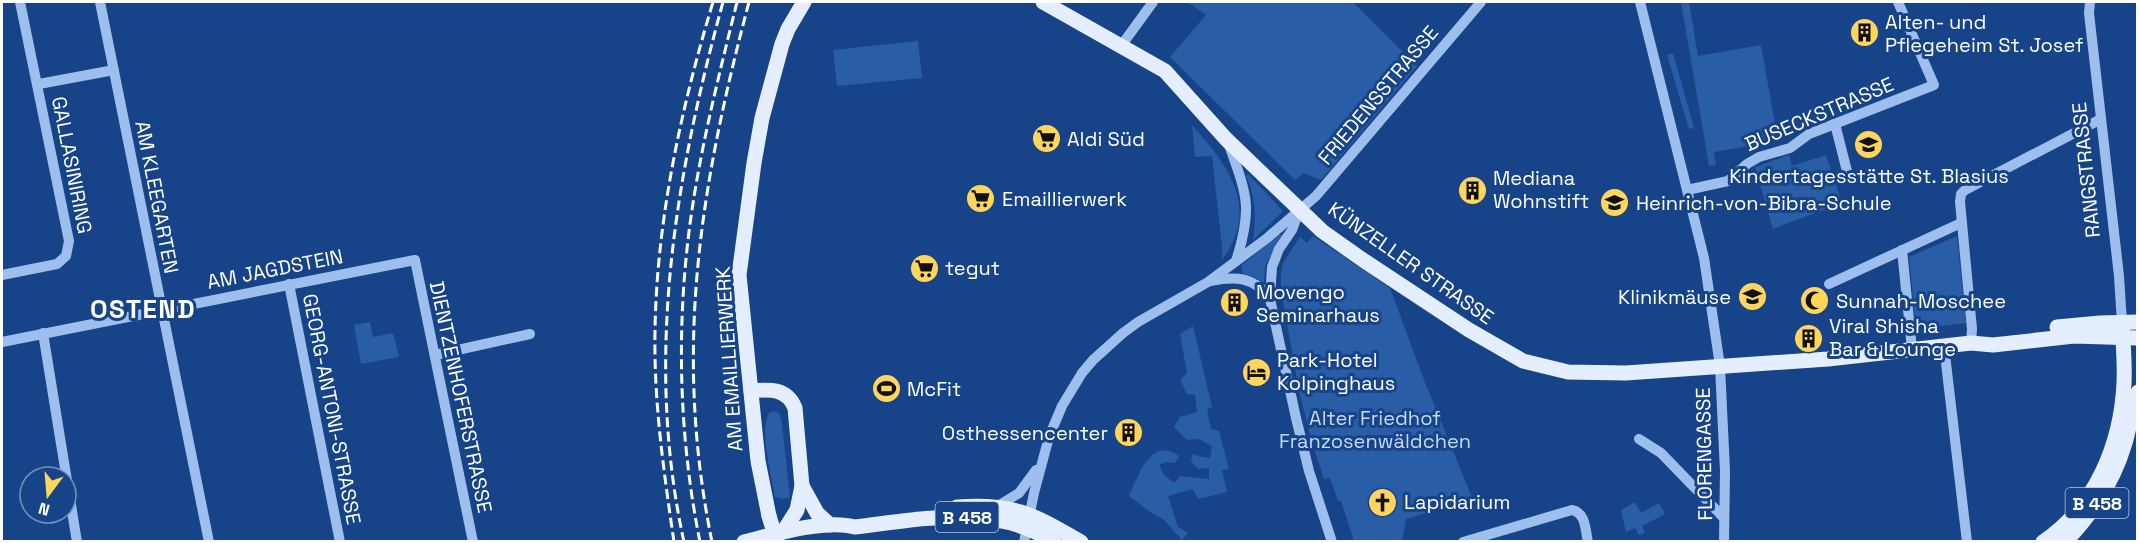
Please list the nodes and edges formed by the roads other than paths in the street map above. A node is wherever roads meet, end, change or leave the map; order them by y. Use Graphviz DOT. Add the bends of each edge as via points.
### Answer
graph roads {
  1 [pos="21,2"];
  2 [pos="100,2"];
  3 [pos="804,2"];
  4 [pos="1043,2"];
  5 [pos="1153,2"];
  6 [pos="1481,2"];
  7 [pos="1640,2"];
  8 [pos="1898,2"];
  9 [pos="2084,2"];
  10 [pos="2090,7"];
  11 [pos="1121,46"];
  12 [pos="114,70"];
  13 [pos="39,84"];
  14 [pos="2102,119"];
  15 [pos="1835,124"];
  16 [pos="1226,139"];
  17 [pos="1849,178"];
  18 [pos="1687,190"];
  19 [pos="1300,210"];
  20 [pos="1961,223"];
  21 [pos="1902,250"];
  22 [pos="415,260"];
  23 [pos="1236,261"];
  24 [pos="2,275"];
  25 [pos="1208,282"];
  26 [pos="289,284"];
  27 [pos="1829,284"];
  28 [pos="1270,299"];
  29 [pos="161,310"];
  30 [pos="2128,328"];
  31 [pos="42,333"];
  32 [pos="530,334"];
  33 [pos="2,342"];
  34 [pos="1971,343"];
  35 [pos="1944,346"];
  36 [pos="1912,349"];
  37 [pos="435,355"];
  38 [pos="1720,366"];
  39 [pos="751,391"];
  40 [pos="2136,397"];
  41 [pos="1639,439"];
  42 [pos="1041,462"];
  43 [pos="802,486"];
  44 [pos="998,506"];
  45 [pos="1723,517"];
  46 [pos="1027,528"];
  47 [pos="846,529"];
  48 [pos="780,537"];
  49 [pos="77,542"];
  50 [pos="208,542"];
  51 [pos="340,542"];
  52 [pos="473,542"];
  53 [pos="744,542"];
  54 [pos="1054,542"];
  55 [pos="1082,542"];
  56 [pos="1332,542"];
  57 [pos="1463,542"];
  58 [pos="1588,542"];
  59 [pos="1724,542"];
  60 [pos="1967,542"];
  61 [pos="2043,542"];
  62 [pos="2065,542"];
  1 -- 13 [label="street, GALLASINIRING"];
  2 -- 12 [label="street, AM KLEEGARTEN"];
  3 -- 39 [label="main road, AM EMAILLIERWERK" via="777,58 753,163 740,275"];
  4 -- 11 [label="main road, KÜNZELLER STRASSE"];
  5 -- 11 [label="street"];
  6 -- 19 [label="street, FRIEDENSSTRASSE"];
  7 -- 18 [label="street"];
  8 -- 15 [label="street, BUSECKSTRASSE" via="1934,85"];
  9 -- 10 [label="street, RANGSTRASSE"];
  10 -- 14 [label="street, RANGSTRASSE"];
  11 -- 16 [label="main road, KÜNZELLER STRASSE" via="1165,71"];
  12 -- 13 [label="street, GALLASINIRING"];
  12 -- 29 [label="street, AM KLEEGARTEN"];
  13 -- 24 [label="street, GALLASINIRING" via="69,246 66,256 57,264"];
  14 -- 20 [label="street" via="1965,190 1960,198"];
  14 -- 30 [label="street, RANGSTRASSE"];
  15 -- 17 [label="street"];
  15 -- 18 [label="street, BUSECKSTRASSE" via="1804,136 1793,147 1753,160 1728,181"];
  16 -- 19 [label="main road, KÜNZELLER STRASSE"];
  16 -- 23 [label="street" via="1243,183 1247,207 1246,228"];
  18 -- 38 [label="street" via="1704,258"];
  19 -- 23 [label="street, FRIEDENSSTRASSE"];
  19 -- 28 [label="street" via="1272,267"];
  19 -- 38 [label="main road, KÜNZELLER STRASSE" via="1363,260 1523,362 1592,374"];
  20 -- 21 [label="street"];
  20 -- 34 [label="street"];
  21 -- 27 [label="street"];
  21 -- 36 [label="street"];
  22 -- 26 [label="street, AM JAGDSTEIN"];
  22 -- 37 [label="street, DIENTZENHOFERSTRASSE"];
  23 -- 25 [label="street, FRIEDENSSTRASSE"];
  25 -- 28 [label="street" via="1245,278"];
  25 -- 42 [label="street" via="1138,322 1093,360 1062,406"];
  26 -- 29 [label="street, AM JAGDSTEIN"];
  26 -- 51 [label="street, GEORG-ANTONI-STRASSE"];
  28 -- 56 [label="street" via="1309,471"];
  29 -- 31 [label="street, AM JAGDSTEIN"];
  29 -- 50 [label="street, AM KLEEGARTEN"];
  30 -- 34 [label="main road, KÜNZELLER STRASSE" via="1993,345"];
  30 -- 40 [label="main road, RANGSTRASSE"];
  30 -- 61 [label="main road, RANGSTRASSE / B 458" via="2123,397 2116,437 2104,470 2076,512"];
  31 -- 33 [label="street, AM JAGDSTEIN"];
  31 -- 49 [label="street"];
  32 -- 37 [label="street"];
  34 -- 35 [label="main road, KÜNZELLER STRASSE"];
  35 -- 36 [label="main road, KÜNZELLER STRASSE"];
  35 -- 60 [label="street"];
  36 -- 38 [label="main road, KÜNZELLER STRASSE"];
  37 -- 52 [label="street, DIENTZENHOFERSTRASSE"];
  38 -- 45 [label="street, FLORENGASSE"];
  39 -- 43 [label="main road" via="783,392 794,405"];
  39 -- 48 [label="main road, AM EMAILLIERWERK, bridge" via="758,461 769,516"];
  40 -- 62 [label="main road, RANGSTRASSE / B 458" via="2115,472 2092,510"];
  41 -- 45 [label="street" via="1661,453"];
  42 -- 44 [label="street" via="1019,493"];
  42 -- 46 [label="street"];
  43 -- 47 [label="main road" via="817,513"];
  43 -- 48 [label="main road" via="797,510"];
  44 -- 46 [label="main road, B 458"];
  44 -- 47 [label="main road, B 458" via="855,517"];
  45 -- 59 [label="street, FLORENGASSE"];
  46 -- 47 [label="main road, B 458" via="1007,520 975,516"];
  46 -- 54 [label="main road, B 458"];
  46 -- 55 [label="main road, B 458"];
  47 -- 48 [label="main road, B 458"];
  48 -- 53 [label="main road, B 458"];
  57 -- 58 [label="street" via="1572,510 1583,517"];
}
